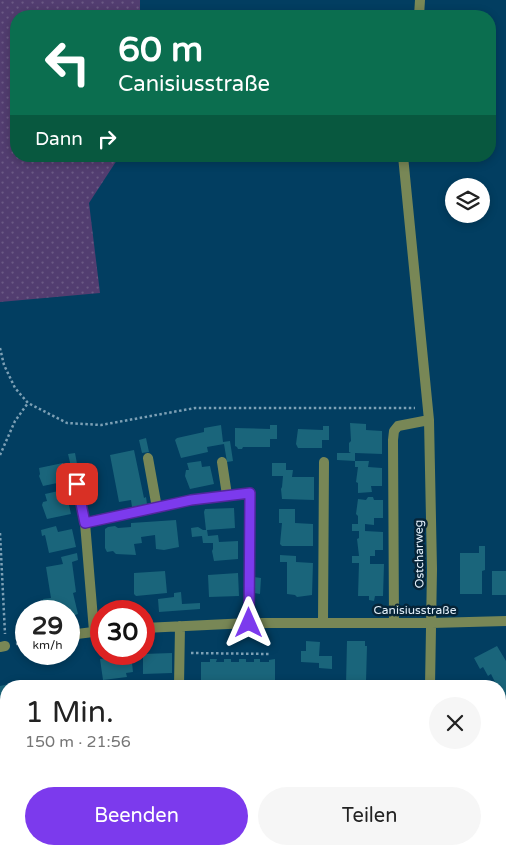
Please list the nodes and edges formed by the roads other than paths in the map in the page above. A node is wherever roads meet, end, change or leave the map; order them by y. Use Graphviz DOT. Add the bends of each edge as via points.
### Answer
graph roads {
  1 [pos="404,162"];
  2 [pos="429,420"];
  3 [pos="148,458"];
  4 [pos="222,462"];
  5 [pos="324,462"];
  6 [pos="77,484"];
  7 [pos="227,495"];
  8 [pos="157,508"];
  9 [pos="85,523"];
  10 [pos="94,600"];
  11 [pos="506,621"];
  12 [pos="249,623"];
  13 [pos="323,623"];
  14 [pos="394,624"];
  15 [pos="432,624"];
  16 [pos="180,626"];
  17 [pos="155,627"];
  18 [pos="179,680"];
  19 [pos="430,680"];
  1 -- 2 [label="street, Ostcharweg"];
  2 -- 14 [label="street, Ostcharweg" via="398,426 394,431"];
  2 -- 15 [label="street, Ostcharweg"];
  3 -- 8 [label="street"];
  4 -- 7 [label="street"];
  5 -- 13 [label="street"];
  6 -- 9 [label="street"];
  7 -- 8 [label="street"];
  7 -- 12 [label="street" via="250,493"];
  8 -- 9 [label="street"];
  9 -- 10 [label="street"];
  11 -- 15 [label="street, Canisiusstraße"];
  12 -- 13 [label="street, Canisiusstraße"];
  12 -- 16 [label="street, Canisiusstraße"];
  13 -- 14 [label="street, Canisiusstraße"];
  14 -- 15 [label="street, Canisiusstraße"];
  15 -- 19 [label="street, Ostcharweg"];
  16 -- 17 [label="street, Canisiusstraße"];
  16 -- 18 [label="street"];
}
